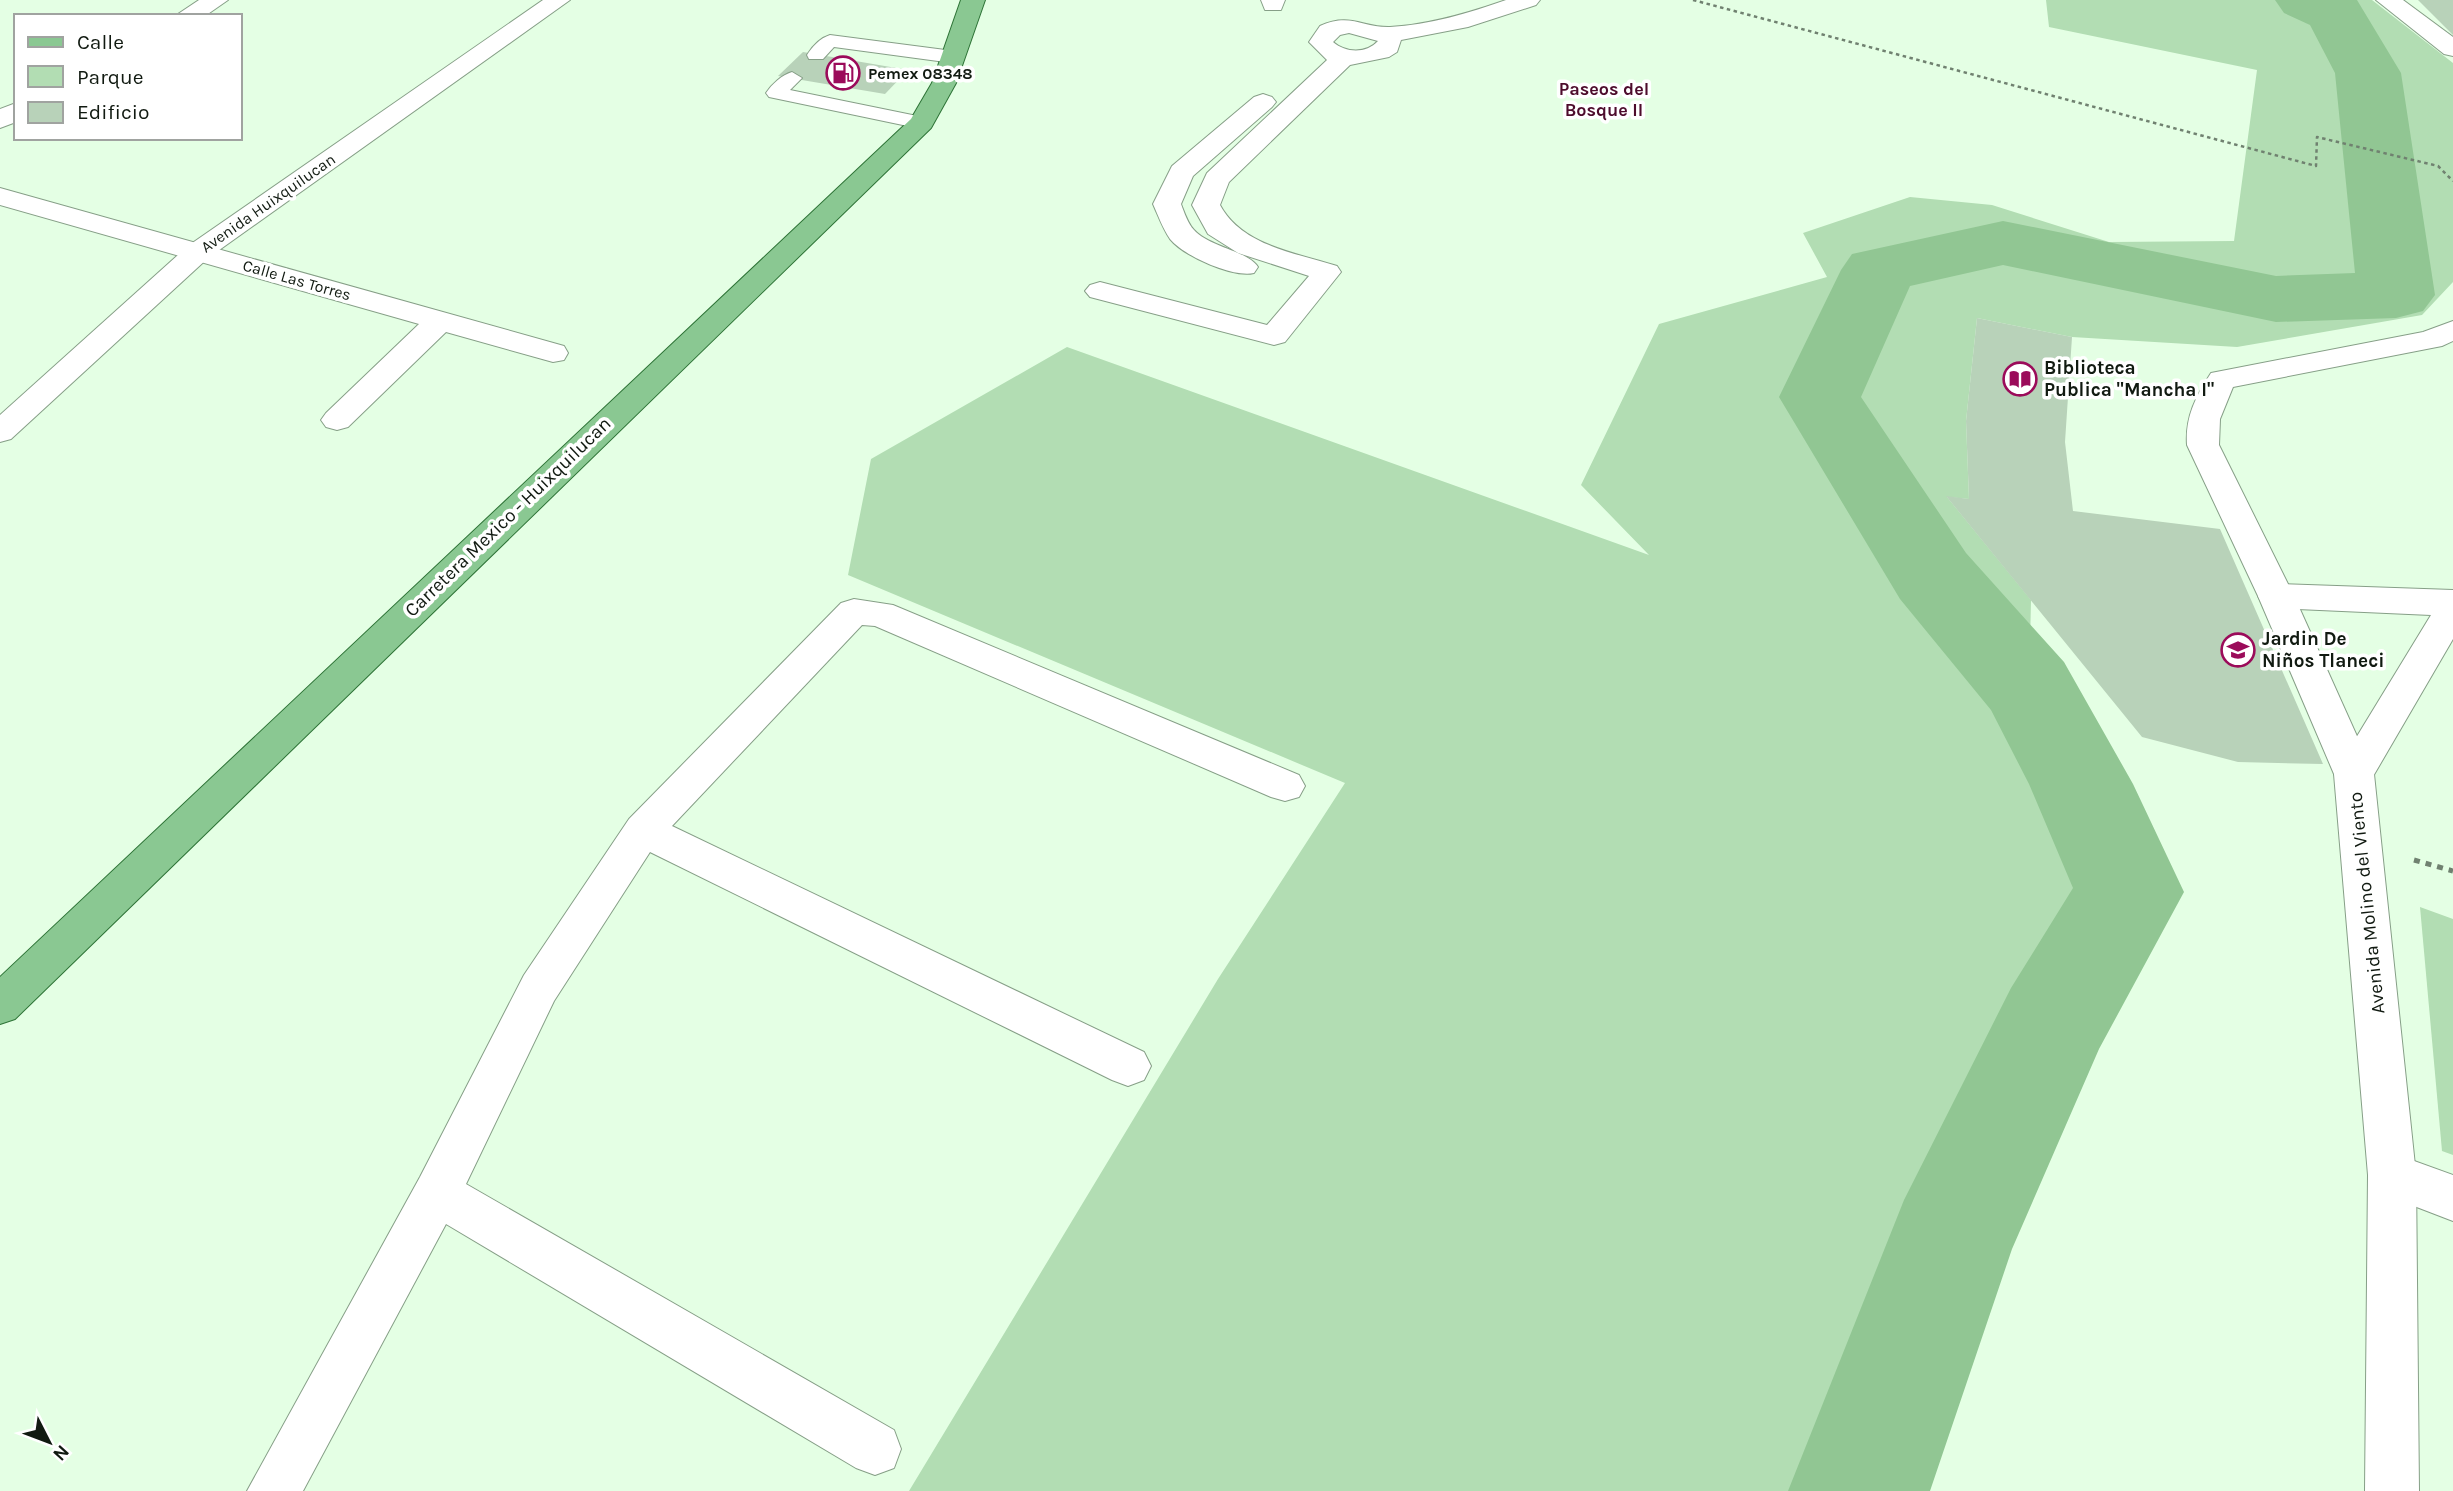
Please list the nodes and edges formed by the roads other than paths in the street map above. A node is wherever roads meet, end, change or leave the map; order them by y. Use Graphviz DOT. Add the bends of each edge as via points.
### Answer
graph roads {
  1 [pos="216,0"];
  2 [pos="558,0"];
  3 [pos="973,0"];
  4 [pos="1528,0"];
  5 [pos="2396,6"];
  6 [pos="191,14"];
  7 [pos="2453,49"];
  8 [pos="1334,52"];
  9 [pos="816,55"];
  10 [pos="953,57"];
  11 [pos="792,78"];
  12 [pos="922,123"];
  13 [pos="0,196"];
  14 [pos="198,252"];
  15 [pos="1313,289"];
  16 [pos="1100,290"];
  17 [pos="440,321"];
  18 [pos="2453,330"];
  19 [pos="554,353"];
  20 [pos="337,420"];
  21 [pos="0,432"];
  22 [pos="2276,596"];
  23 [pos="2453,606"];
  24 [pos="2354,774"];
  25 [pos="1285,786"];
  26 [pos="643,830"];
  27 [pos="0,1005"];
  28 [pos="1128,1066"];
  29 [pos="2392,1175"];
  30 [pos="437,1193"];
  31 [pos="2453,1198"];
  32 [pos="875,1449"];
  33 [pos="274,1491"];
  34 [pos="2392,1491"];
  1 -- 6 [label="street"];
  2 -- 14 [label="street, Avenida Huixquilucan"];
  3 -- 10 [label="main road, Carretera Mexico - Huixquilucan"];
  4 -- 8 [label="street" via="1498,12 1386,35 1366,26 1340,27 1323,36"];
  5 -- 7 [label="street"];
  8 -- 15 [label="street" via="1217,179 1206,205 1218,228 1248,247 1327,272"];
  8 -- 15 [label="street" via="1181,172 1167,204 1182,235 1221,259"];
  9 -- 10 [label="lane" via="830,41"];
  10 -- 12 [label="main road, Carretera Mexico - Huixquilucan"];
  11 -- 12 [label="lane" via="776,93"];
  12 -- 27 [label="main road, Carretera Mexico - Huixquilucan"];
  13 -- 14 [label="street, Calle Las Torres"];
  14 -- 17 [label="street, Calle Las Torres"];
  14 -- 21 [label="street, Avenida Huixquilucan"];
  15 -- 16 [label="street" via="1274,336"];
  17 -- 19 [label="street, Calle Las Torres"];
  17 -- 20 [label="street"];
  18 -- 22 [label="street, Avenida Molino del Viento" via="2431,340 2222,380 2202,423 2203,445"];
  22 -- 23 [label="street"];
  22 -- 24 [label="street, Avenida Molino del Viento"];
  23 -- 24 [label="street"];
  24 -- 29 [label="street, Avenida Molino del Viento"];
  25 -- 26 [label="street" via="880,614 853,612"];
  26 -- 28 [label="street"];
  26 -- 30 [label="street" via="539,988"];
  29 -- 31 [label="street"];
  29 -- 34 [label="street, Avenida Molino del Viento"];
  30 -- 32 [label="street"];
  30 -- 33 [label="street"];
}
